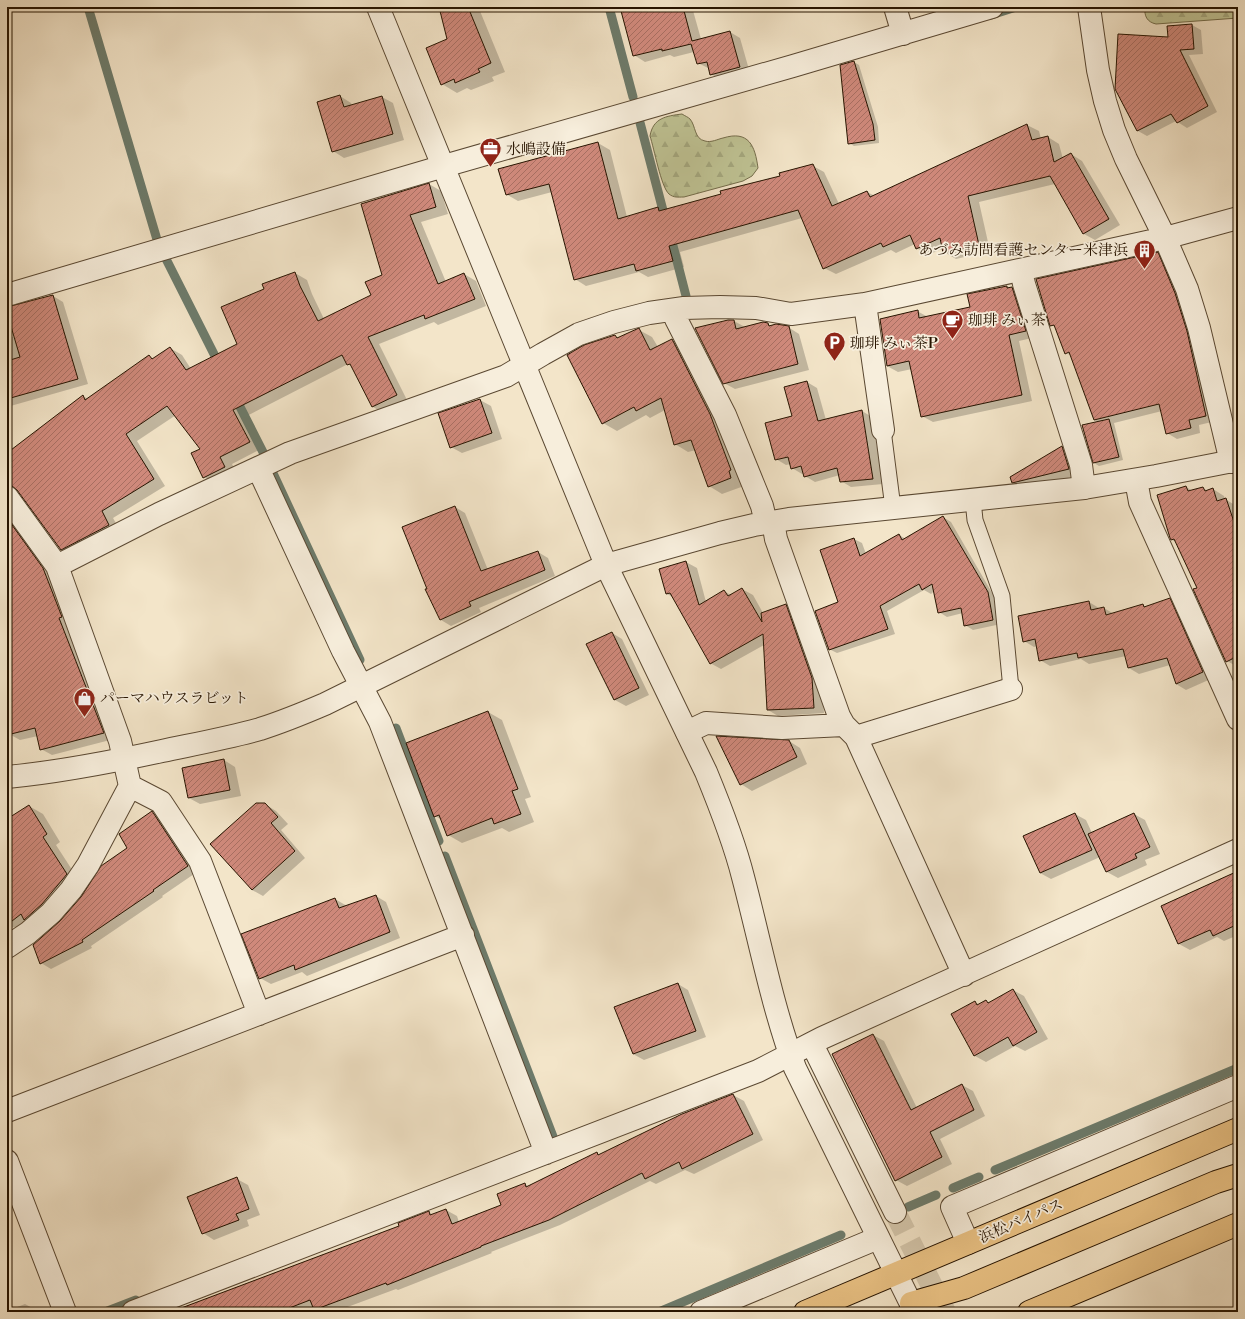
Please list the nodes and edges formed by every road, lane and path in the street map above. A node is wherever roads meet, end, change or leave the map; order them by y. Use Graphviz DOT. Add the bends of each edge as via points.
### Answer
graph roads {
  1 [pos="378,7"];
  2 [pos="896,7"];
  3 [pos="992,7"];
  4 [pos="1089,7"];
  5 [pos="903,34"];
  6 [pos="444,166"];
  7 [pos="1238,218"];
  8 [pos="1165,238"];
  9 [pos="1021,270"];
  10 [pos="7,295"];
  11 [pos="865,304"];
  12 [pos="675,310"];
  13 [pos="525,365"];
  14 [pos="883,430"];
  15 [pos="1234,461"];
  16 [pos="258,468"];
  17 [pos="1136,480"];
  18 [pos="1084,488"];
  19 [pos="7,497"];
  20 [pos="973,500"];
  21 [pos="893,508"];
  22 [pos="770,522"];
  23 [pos="606,565"];
  24 [pos="57,566"];
  25 [pos="362,686"];
  26 [pos="1011,689"];
  27 [pos="1238,719"];
  28 [pos="850,730"];
  29 [pos="687,732"];
  30 [pos="124,760"];
  31 [pos="7,777"];
  32 [pos="130,786"];
  33 [pos="1238,850"];
  34 [pos="462,935"];
  35 [pos="7,947"];
  36 [pos="964,974"];
  37 [pos="259,1014"];
  38 [pos="812,1044"];
  39 [pos="791,1055"];
  40 [pos="1238,1086"];
  41 [pos="7,1111"];
  42 [pos="1238,1130"];
  43 [pos="546,1153"];
  44 [pos="7,1160"];
  45 [pos="1238,1175"];
  46 [pos="895,1212"];
  47 [pos="1238,1224"];
  48 [pos="878,1238"];
  49 [pos="968,1244"];
  50 [pos="896,1273"];
  51 [pos="913,1307"];
  52 [pos="65,1312"];
  53 [pos="133,1312"];
  54 [pos="701,1312"];
  55 [pos="805,1312"];
  56 [pos="1029,1312"];
  1 -- 6 [label="street"];
  2 -- 5 [label="street"];
  3 -- 5 [label="street"];
  4 -- 8 [label="street" via="1098,70 1114,130"];
  5 -- 6 [label="street"];
  6 -- 10 [label="street"];
  6 -- 13 [label="street"];
  7 -- 8 [label="street"];
  8 -- 9 [label="street"];
  8 -- 15 [label="street" via="1194,308"];
  9 -- 11 [label="street"];
  9 -- 18 [label="street" via="1081,465"];
  11 -- 12 [label="street" via="791,314 756,308 720,306"];
  11 -- 14 [label="street"];
  12 -- 13 [label="street" via="649,313 580,334"];
  12 -- 22 [label="street" via="676,319 716,396"];
  13 -- 16 [label="street" via="506,376 290,453"];
  13 -- 23 [label="street"];
  14 -- 21 [label="lane"];
  15 -- 17 [label="street"];
  16 -- 24 [label="street" via="159,514"];
  16 -- 25 [label="street" via="343,651"];
  17 -- 18 [label="street"];
  17 -- 27 [label="street" via="1140,502"];
  18 -- 20 [label="street"];
  19 -- 24 [label="street"];
  20 -- 21 [label="street"];
  20 -- 26 [label="lane" via="975,520 1002,596"];
  21 -- 22 [label="street"];
  22 -- 23 [label="street" via="720,533"];
  22 -- 28 [label="street" via="839,716"];
  23 -- 25 [label="street"];
  23 -- 29 [label="street"];
  24 -- 30 [label="street" via="120,741"];
  25 -- 30 [label="street" via="294,717 261,728"];
  25 -- 34 [label="street" via="380,722"];
  26 -- 28 [label="street"];
  28 -- 29 [label="street" via="706,723"];
  28 -- 36 [label="street"];
  29 -- 39 [label="street" via="717,799 732,841 775,1007"];
  30 -- 31 [label="street" via="70,770"];
  30 -- 32 [label="street"];
  32 -- 35 [label="street" via="88,865 71,890 51,913"];
  32 -- 37 [label="street" via="161,802 200,861"];
  33 -- 36 [label="street"];
  34 -- 37 [label="street"];
  34 -- 43 [label="street"];
  36 -- 38 [label="street"];
  37 -- 41 [label="street"];
  38 -- 39 [label="street"];
  38 -- 46 [label="street"];
  39 -- 43 [label="street"];
  39 -- 48 [label="street"];
  40 -- 49 [label="street" via="952,1207"];
  42 -- 49 [label="highway, 浜松バイパス"];
  43 -- 53 [label="street"];
  44 -- 52 [label="street"];
  45 -- 51 [label="highway"];
  47 -- 56 [label="highway"];
  48 -- 50 [label="street"];
  48 -- 54 [label="street"];
  49 -- 50 [label="highway, 浜松バイパス"];
  50 -- 51 [label="street"];
  50 -- 55 [label="highway, 浜松バイパス"];
}
